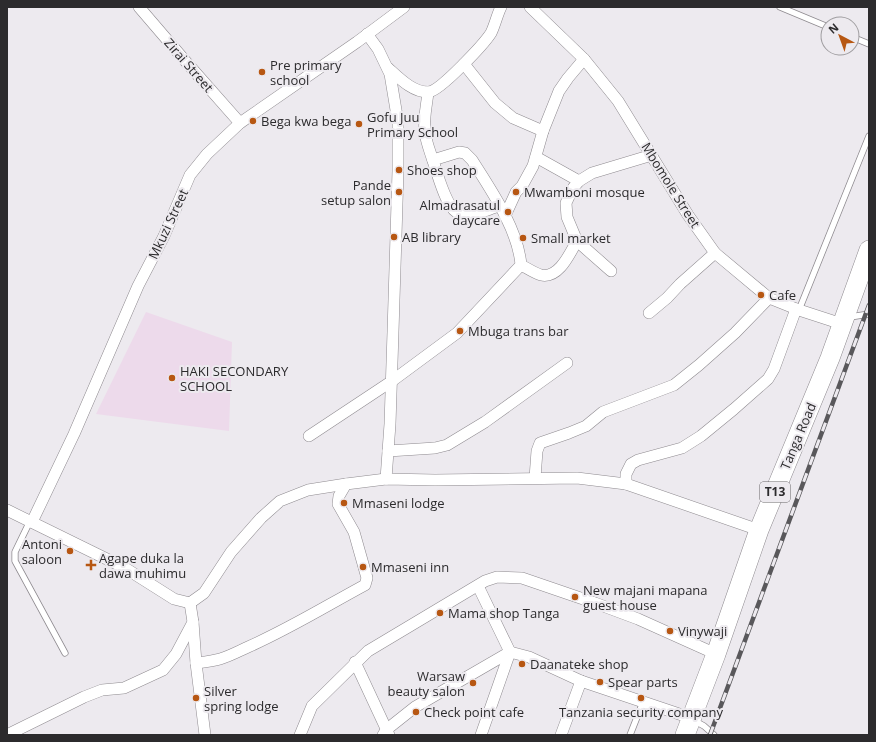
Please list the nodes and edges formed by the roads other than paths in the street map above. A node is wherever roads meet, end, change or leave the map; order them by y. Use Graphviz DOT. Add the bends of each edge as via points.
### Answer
graph roads {
  1 [pos="139,7"];
  2 [pos="404,7"];
  3 [pos="501,7"];
  4 [pos="530,7"];
  5 [pos="780,7"];
  6 [pos="820,24"];
  7 [pos="367,34"];
  8 [pos="584,59"];
  9 [pos="464,64"];
  10 [pos="386,66"];
  11 [pos="428,92"];
  12 [pos="240,123"];
  13 [pos="543,131"];
  14 [pos="869,136"];
  15 [pos="652,155"];
  16 [pos="536,157"];
  17 [pos="433,160"];
  18 [pos="579,181"];
  19 [pos="499,206"];
  20 [pos="505,216"];
  21 [pos="577,241"];
  22 [pos="869,250"];
  23 [pos="715,253"];
  24 [pos="521,265"];
  25 [pos="612,271"];
  26 [pos="769,298"];
  27 [pos="797,310"];
  28 [pos="649,314"];
  29 [pos="869,314"];
  30 [pos="843,321"];
  31 [pos="567,363"];
  32 [pos="392,381"];
  33 [pos="309,436"];
  34 [pos="388,451"];
  35 [pos="535,478"];
  36 [pos="386,479"];
  37 [pos="346,484"];
  38 [pos="626,484"];
  39 [pos="7,510"];
  40 [pos="31,522"];
  41 [pos="759,530"];
  42 [pos="478,586"];
  43 [pos="190,603"];
  44 [pos="193,622"];
  45 [pos="510,652"];
  46 [pos="65,653"];
  47 [pos="716,654"];
  48 [pos="355,662"];
  49 [pos="196,663"];
  50 [pos="581,681"];
  51 [pos="643,702"];
  52 [pos="688,727"];
  53 [pos="386,733"];
  54 [pos="7,735"];
  55 [pos="205,735"];
  56 [pos="300,735"];
  57 [pos="481,735"];
  58 [pos="561,735"];
  59 [pos="630,735"];
  60 [pos="714,735"];
  1 -- 12 [label="street, Zirai Street"];
  2 -- 7 [label="street, Mkuzi Street"];
  3 -- 9 [label="street" via="490,34"];
  4 -- 8 [label="street, Mbomole Street"];
  5 -- 6 [label="lane"];
  7 -- 10 [label="street"];
  7 -- 12 [label="street, Mkuzi Street"];
  8 -- 13 [label="street" via="559,91"];
  8 -- 15 [label="street, Mbomole Street" via="618,101"];
  9 -- 11 [label="street" via="436,90"];
  9 -- 13 [label="street" via="494,103 513,118"];
  10 -- 11 [label="street" via="409,87"];
  10 -- 32 [label="street" via="398,122"];
  11 -- 17 [label="street" via="424,130"];
  12 -- 40 [label="street, Mkuzi Street" via="207,154 190,175 164,236 138,286 74,434"];
  13 -- 16 [label="street"];
  14 -- 27 [label="lane"];
  15 -- 18 [label="street" via="592,173"];
  15 -- 23 [label="street, Mbomole Street" via="688,215"];
  16 -- 18 [label="street"];
  16 -- 20 [label="street"];
  17 -- 19 [label="street" via="460,152 465,153 472,160"];
  17 -- 19 [label="street" via="447,199 459,214 470,215"];
  18 -- 21 [label="street" via="566,203 567,217"];
  19 -- 20 [label="street"];
  20 -- 24 [label="street" via="512,230"];
  21 -- 24 [label="street" via="558,271 549,276"];
  21 -- 25 [label="street"];
  22 -- 30 [label="highway, Tanga Road / T13"];
  23 -- 26 [label="street, Mbomole Street"];
  23 -- 28 [label="street"];
  24 -- 32 [label="street" via="457,333"];
  26 -- 27 [label="street, Mbomole Street"];
  26 -- 35 [label="street" via="735,333 674,385 603,412 586,426 540,443"];
  27 -- 30 [label="street, Mbomole Street"];
  27 -- 38 [label="street" via="777,363 768,379 701,436 682,448 631,464 626,474"];
  29 -- 30 [label="lane"];
  30 -- 41 [label="highway, Tanga Road / T13"];
  31 -- 34 [label="street" via="485,422 447,445"];
  32 -- 33 [label="street"];
  32 -- 34 [label="street"];
  34 -- 36 [label="street"];
  35 -- 36 [label="street"];
  35 -- 38 [label="street" via="577,478"];
  36 -- 37 [label="street"];
  37 -- 43 [label="street" via="308,490 280,501 231,552 204,593"];
  37 -- 49 [label="street" via="339,496 338,504 354,532 367,578 365,586 264,640 220,659"];
  38 -- 41 [label="street"];
  39 -- 40 [label="street"];
  40 -- 43 [label="street" via="125,568 174,599"];
  40 -- 46 [label="lane" via="15,552 15,561"];
  41 -- 47 [label="highway, Tanga Road / T13"];
  42 -- 45 [label="street"];
  42 -- 47 [label="street" via="497,577 522,578 638,619"];
  42 -- 48 [label="street" via="368,651"];
  43 -- 44 [label="street"];
  44 -- 49 [label="street"];
  44 -- 54 [label="street" via="176,654 163,670 124,688 102,690 84,697"];
  45 -- 50 [label="street" via="529,657"];
  45 -- 53 [label="street" via="415,707"];
  45 -- 57 [label="street"];
  47 -- 52 [label="highway, Tanga Road / T13"];
  48 -- 53 [label="street"];
  48 -- 56 [label="street" via="312,706"];
  49 -- 55 [label="street"];
  50 -- 51 [label="street"];
  50 -- 58 [label="street"];
  51 -- 52 [label="street"];
  51 -- 59 [label="lane"];
  52 -- 60 [label="lane" via="704,726"];
}
